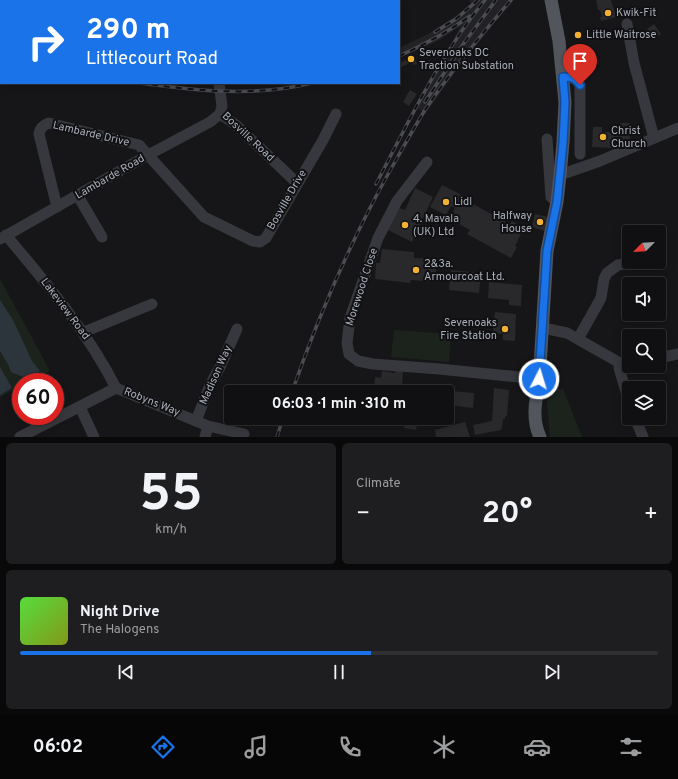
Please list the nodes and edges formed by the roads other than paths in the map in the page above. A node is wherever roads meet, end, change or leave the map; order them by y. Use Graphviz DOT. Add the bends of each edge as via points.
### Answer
graph roads {
  1 [pos="551,0"];
  2 [pos="627,24"];
  3 [pos="563,77"];
  4 [pos="219,84"];
  5 [pos="220,114"];
  6 [pos="336,114"];
  7 [pos="678,128"];
  8 [pos="654,138"];
  9 [pos="547,139"];
  10 [pos="580,154"];
  11 [pos="148,155"];
  12 [pos="427,162"];
  13 [pos="560,175"];
  14 [pos="297,183"];
  15 [pos="78,196"];
  16 [pos="557,202"];
  17 [pos="57,207"];
  18 [pos="3,237"];
  19 [pos="102,237"];
  20 [pos="622,264"];
  21 [pos="152,304"];
  22 [pos="543,328"];
  23 [pos="237,329"];
  24 [pos="84,332"];
  25 [pos="578,339"];
  26 [pos="678,354"];
  27 [pos="666,357"];
  28 [pos="622,361"];
  29 [pos="622,364"];
  30 [pos="623,381"];
  31 [pos="539,382"];
  32 [pos="116,388"];
  33 [pos="80,407"];
  34 [pos="196,420"];
  35 [pos="638,425"];
  36 [pos="208,426"];
  37 [pos="244,434"];
  38 [pos="20,437"];
  39 [pos="94,437"];
  40 [pos="205,437"];
  41 [pos="540,437"];
  42 [pos="544,437"];
  43 [pos="643,437"];
  1 -- 3 [label="main road"];
  2 -- 8 [label="street" via="634,63"];
  3 -- 10 [label="street" via="576,79 580,85"];
  3 -- 13 [label="main road" via="565,102"];
  4 -- 5 [label="street, Bosville Road" via="222,106"];
  5 -- 11 [label="street, Lambarde Road" via="210,122"];
  5 -- 14 [label="street, Bosville Road" via="236,125"];
  6 -- 14 [label="street, Bosville Drive"];
  7 -- 8 [label="street"];
  8 -- 13 [label="street"];
  9 -- 16 [label="street" via="551,197"];
  11 -- 14 [label="street, Bosville Drive" via="204,217 257,242 266,238"];
  11 -- 15 [label="street, Lambarde Road"];
  11 -- 17 [label="street, Lambarde Drive" via="139,145 49,123 44,125 39,130 39,138"];
  12 -- 31 [label="street, Morewood Close" via="397,201 378,238 350,318 347,343 349,354 358,361 373,364 432,368"];
  13 -- 16 [label="main road"];
  15 -- 17 [label="street, Lambarde Road"];
  15 -- 19 [label="street"];
  16 -- 22 [label="main road" via="547,251"];
  17 -- 18 [label="street, Lambarde Road"];
  18 -- 24 [label="street, Lakeview Road" via="58,298"];
  20 -- 25 [label="street" via="607,273 601,298"];
  21 -- 24 [label="street"];
  22 -- 25 [label="street" via="567,333"];
  22 -- 31 [label="main road"];
  23 -- 34 [label="street, Madison Way"];
  24 -- 32 [label="street, Lakeview Road"];
  25 -- 28 [label="street"];
  26 -- 27 [label="street"];
  29 -- 30 [label="street" via="619,368"];
  31 -- 41 [label="main road" via="535,415"];
  31 -- 42 [label="main road" via="543,403"];
  32 -- 33 [label="street, Robyns Way"];
  32 -- 34 [label="street, Robyns Way"];
  33 -- 38 [label="street, Robyns Way"];
  33 -- 39 [label="street"];
  34 -- 36 [label="street, Robyns Way"];
  35 -- 43 [label="street"];
  36 -- 37 [label="street, Robyns Way"];
  36 -- 40 [label="street"];
}
